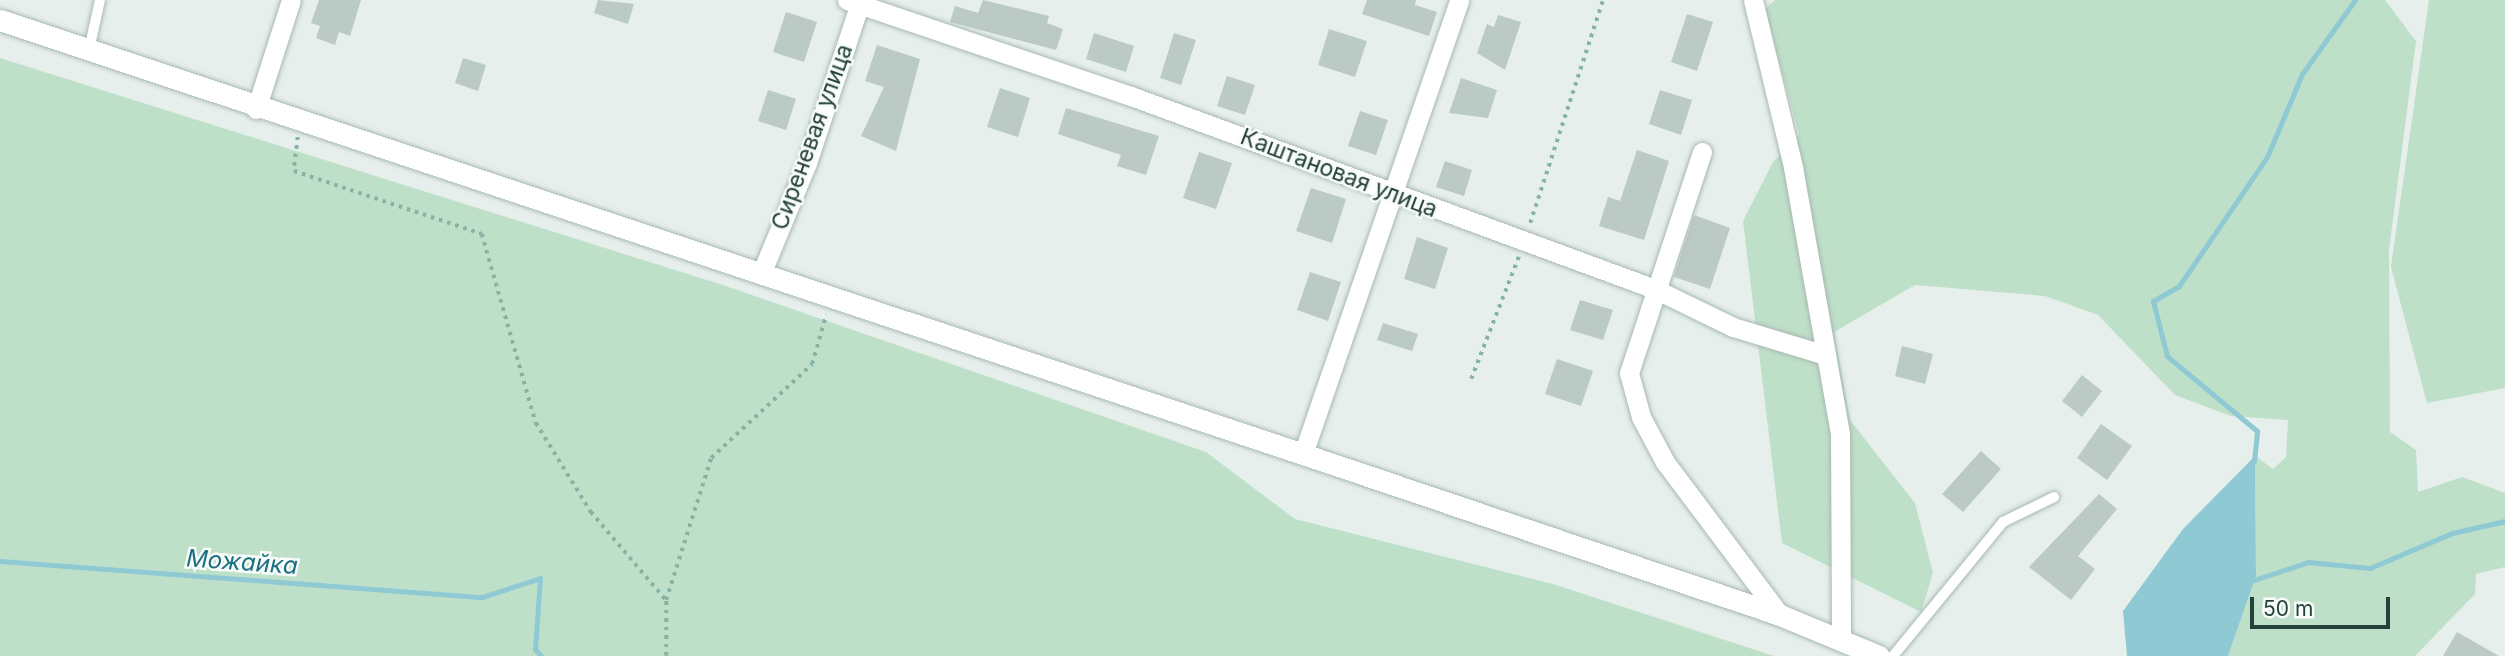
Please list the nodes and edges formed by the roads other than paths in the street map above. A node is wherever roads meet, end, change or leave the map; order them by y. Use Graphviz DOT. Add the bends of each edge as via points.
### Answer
graph roads {
  1 [pos="100,0"];
  2 [pos="291,0"];
  3 [pos="1459,0"];
  4 [pos="856,1"];
  5 [pos="1750,1"];
  6 [pos="0,20"];
  7 [pos="89,51"];
  8 [pos="256,109"];
  9 [pos="1702,152"];
  10 [pos="1394,193"];
  11 [pos="761,274"];
  12 [pos="1655,289"];
  13 [pos="1826,355"];
  14 [pos="1303,454"];
  15 [pos="2054,497"];
  16 [pos="1780,615"];
  17 [pos="1841,639"];
  18 [pos="1879,656"];
  19 [pos="1893,656"];
  1 -- 7 [label="lane"];
  2 -- 8 [label="street"];
  3 -- 10 [label="street"];
  4 -- 10 [label="street, Каштановая улица"];
  4 -- 11 [label="street, Сиреневая улица" via="807,163"];
  5 -- 13 [label="street" via="1793,167"];
  6 -- 7 [label="main road"];
  7 -- 8 [label="main road"];
  8 -- 11 [label="main road"];
  9 -- 12 [label="street"];
  10 -- 12 [label="street, Каштановая улица"];
  10 -- 14 [label="street"];
  11 -- 14 [label="main road"];
  12 -- 13 [label="street, Каштановая улица" via="1733,327"];
  12 -- 16 [label="street" via="1629,373 1641,416 1665,462"];
  13 -- 17 [label="street" via="1840,433"];
  14 -- 16 [label="main road"];
  15 -- 19 [label="lane" via="2003,522"];
  16 -- 17 [label="main road"];
  17 -- 18 [label="main road"];
}
